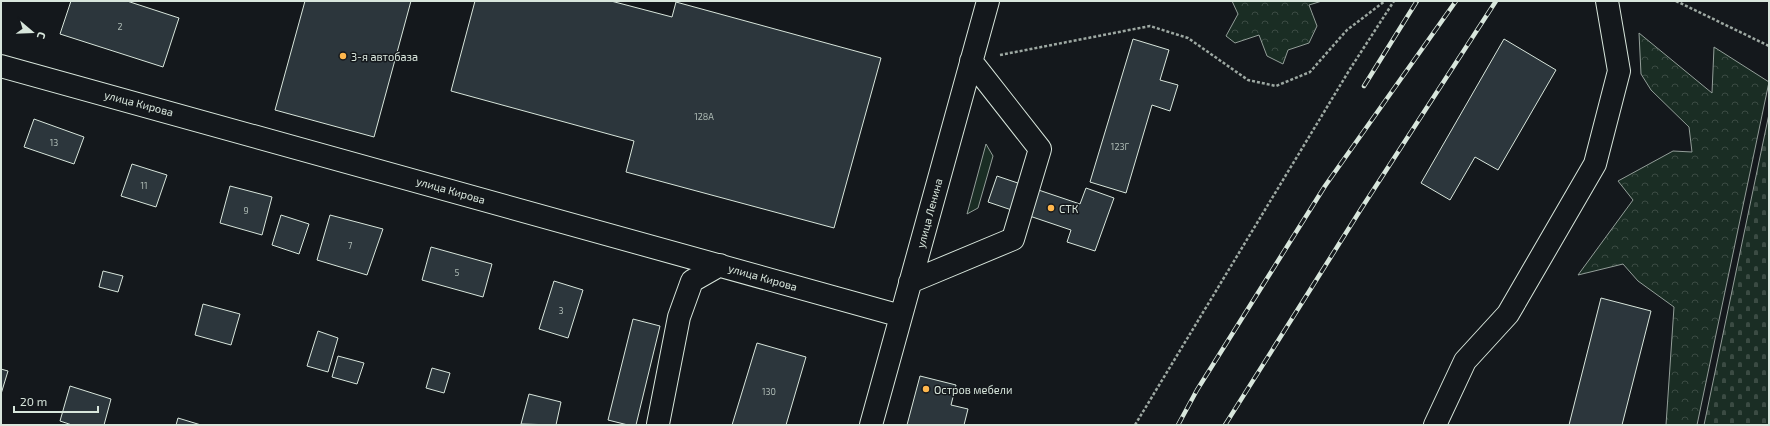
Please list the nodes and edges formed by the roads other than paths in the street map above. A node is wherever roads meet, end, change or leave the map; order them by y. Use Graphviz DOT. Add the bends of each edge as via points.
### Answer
graph roads {
  1 [pos="988,1"];
  2 [pos="1607,1"];
  3 [pos="971,61"];
  4 [pos="1,66"];
  5 [pos="720,265"];
  6 [pos="910,282"];
  7 [pos="901,316"];
  8 [pos="658,424"];
  9 [pos="871,425"];
  10 [pos="1435,425"];
  1 -- 3 [label="street, улица Ленина"];
  2 -- 10 [label="street" via="1619,71 1595,164 1508,314 1464,361"];
  3 -- 6 [label="street, улица Ленина"];
  3 -- 6 [label="street" via="1040,149 1013,239"];
  4 -- 5 [label="street, улица Кирова"];
  5 -- 7 [label="street, улица Кирова"];
  5 -- 8 [label="street" via="692,281 679,317"];
  6 -- 7 [label="street, улица Ленина"];
  7 -- 9 [label="street, улица Ленина"];
}
